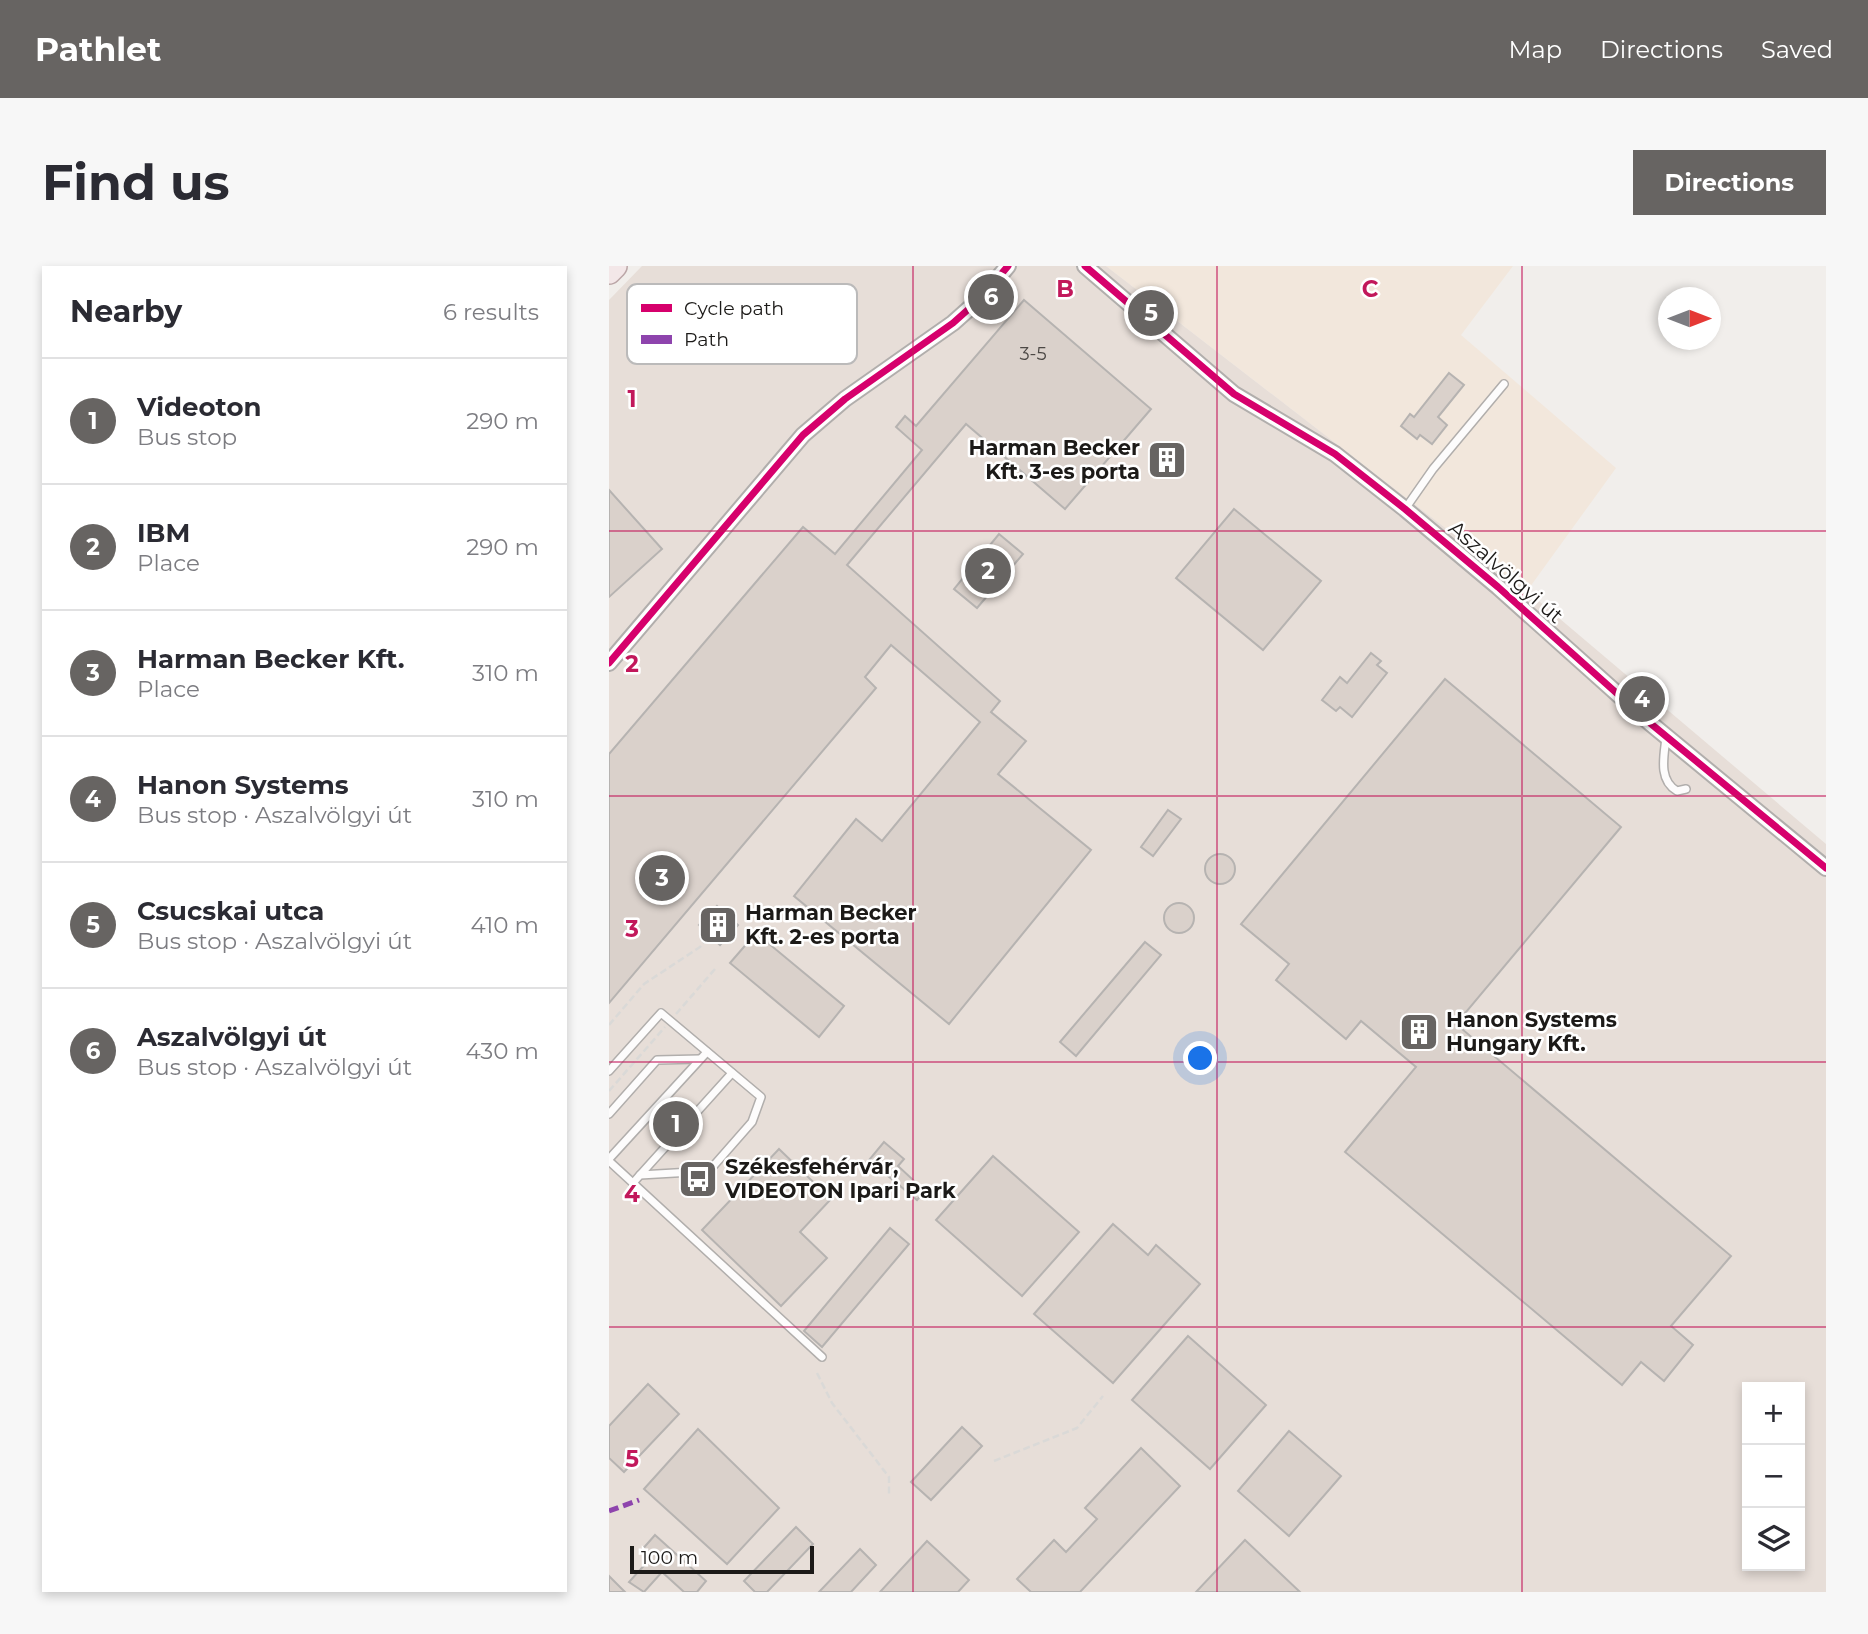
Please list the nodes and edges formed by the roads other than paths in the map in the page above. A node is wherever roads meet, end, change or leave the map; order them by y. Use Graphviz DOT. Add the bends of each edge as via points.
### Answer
graph roads {
  1 [pos="615,266"];
  2 [pos="1008,266"];
  3 [pos="1085,266"];
  4 [pos="609,272"];
  5 [pos="1504,384"];
  6 [pos="1405,509"];
  7 [pos="609,663"];
  8 [pos="1666,737"];
  9 [pos="1686,789"];
  10 [pos="1826,867"];
  11 [pos="707,1052"];
  12 [pos="701,1059"];
  13 [pos="609,1071"];
  14 [pos="732,1073"];
  15 [pos="609,1114"];
  16 [pos="609,1160"];
  17 [pos="640,1175"];
  18 [pos="633,1183"];
  19 [pos="823,1357"];
  1 -- 4 [label="main road"];
  2 -- 7 [label="street" via="953,323 845,399 803,435"];
  3 -- 6 [label="street, Aszalvölgyi út" via="1234,394 1335,454"];
  5 -- 6 [label="lane"];
  6 -- 8 [label="street, Aszalvölgyi út"];
  8 -- 9 [label="lane" via="1663,771 1670,787"];
  8 -- 10 [label="street, Aszalvölgyi út"];
  11 -- 12 [label="lane"];
  11 -- 13 [label="lane" via="661,1013"];
  11 -- 14 [label="lane"];
  12 -- 15 [label="lane" via="657,1060"];
  12 -- 16 [label="lane"];
  14 -- 17 [label="lane"];
  14 -- 17 [label="lane" via="761,1097 752,1122 709,1171"];
  16 -- 18 [label="lane"];
  17 -- 18 [label="lane"];
  18 -- 19 [label="lane"];
}
